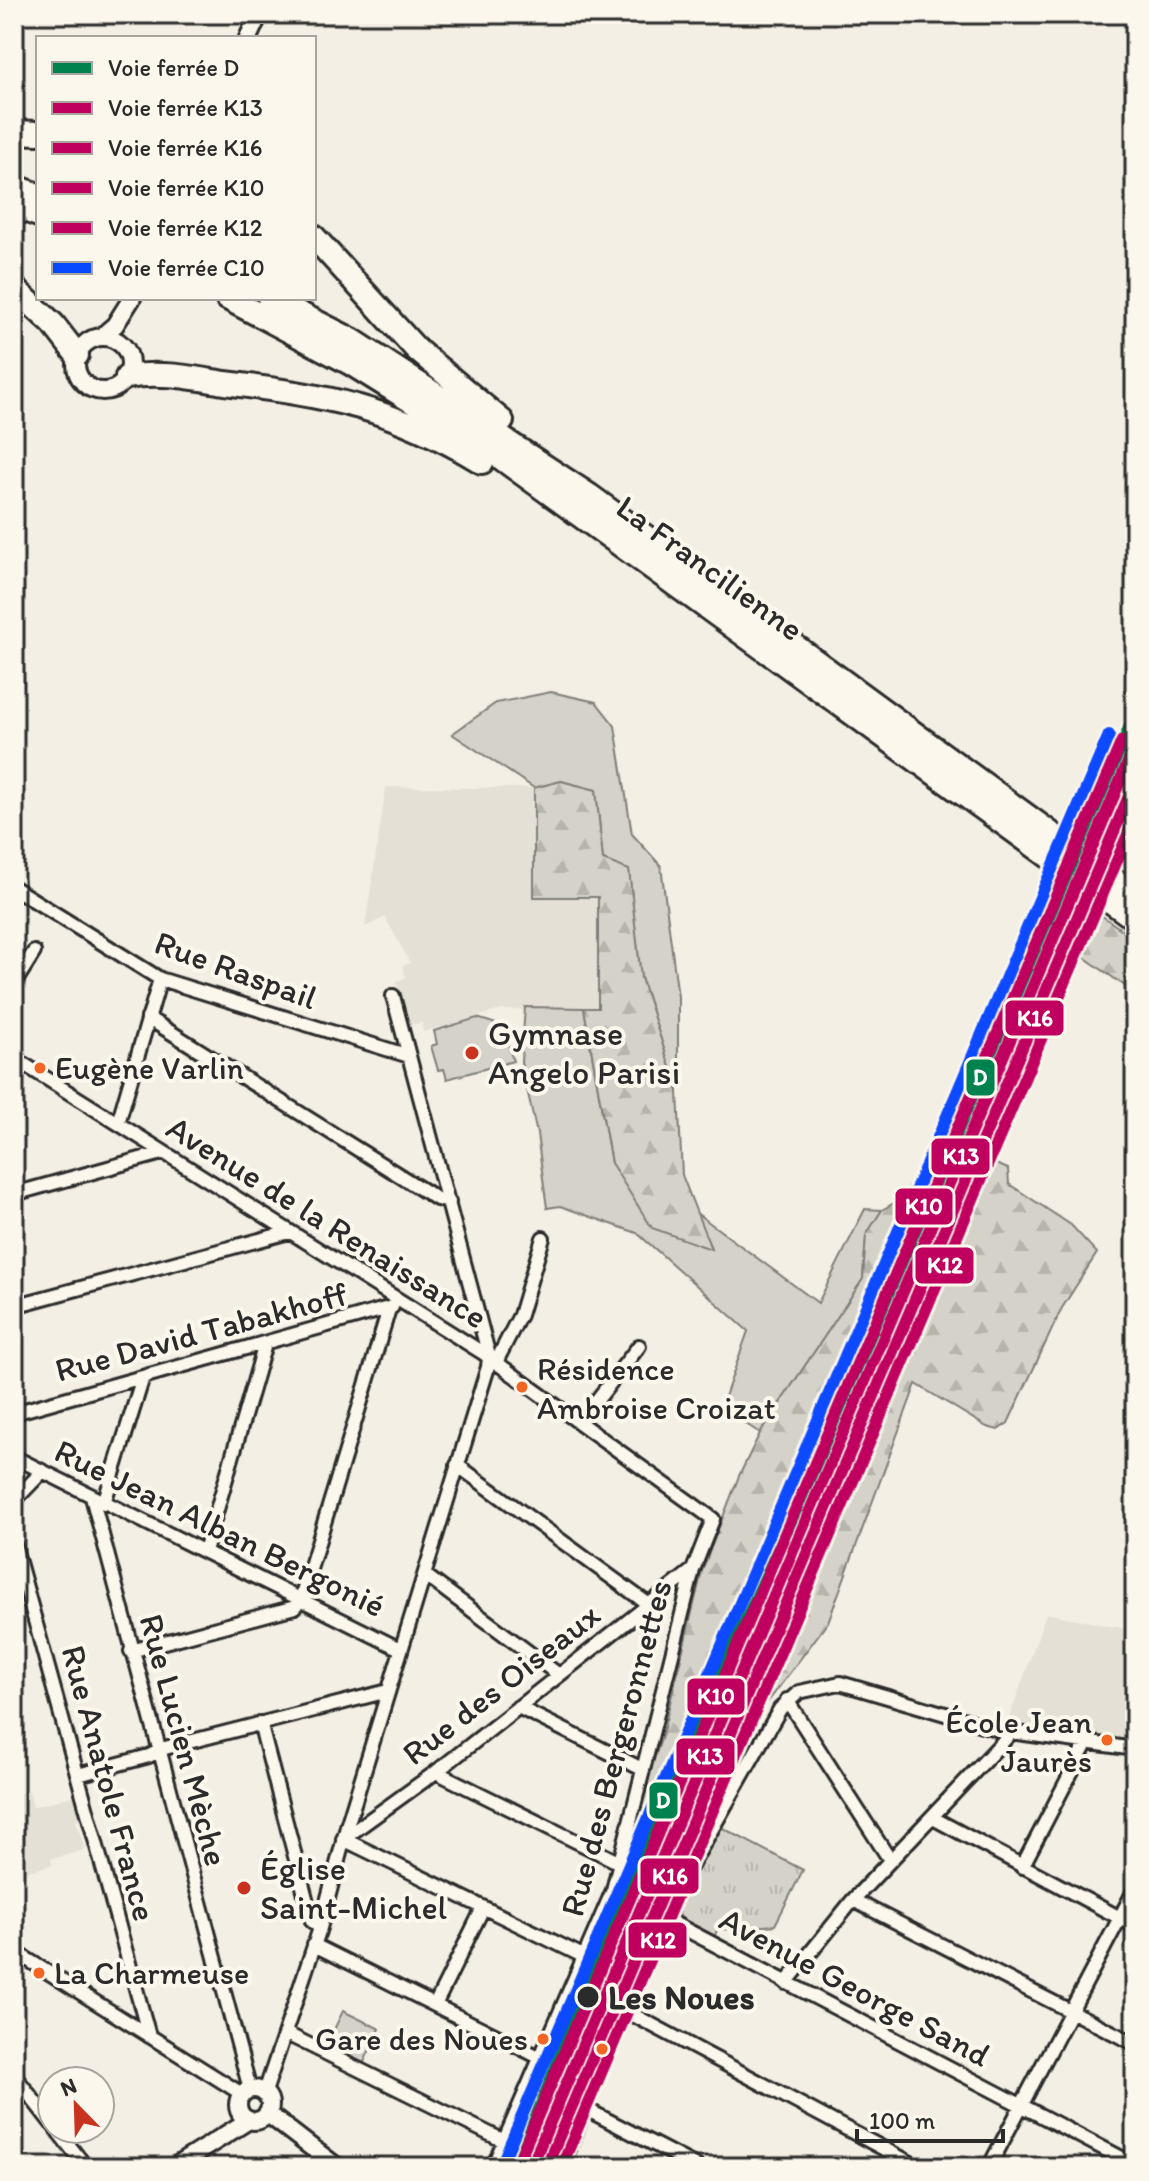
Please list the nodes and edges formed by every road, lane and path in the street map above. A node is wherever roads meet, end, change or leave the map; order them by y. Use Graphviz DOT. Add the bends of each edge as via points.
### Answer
graph roads {
  1 [pos="259,14"];
  2 [pos="249,36"];
  3 [pos="14,132"];
  4 [pos="36,133"];
  5 [pos="14,186"];
  6 [pos="36,194"];
  7 [pos="14,206"];
  8 [pos="36,214"];
  9 [pos="316,239"];
  10 [pos="14,288"];
  11 [pos="131,300"];
  12 [pos="131,300"];
  13 [pos="231,300"];
  14 [pos="273,300"];
  15 [pos="101,337"];
  16 [pos="120,343"];
  17 [pos="77,355"];
  18 [pos="127,377"];
  19 [pos="590,496"];
  20 [pos="628,552"];
  21 [pos="14,888"];
  22 [pos="1135,895"];
  23 [pos="1135,919"];
  24 [pos="34,952"];
  25 [pos="160,979"];
  26 [pos="14,984"];
  27 [pos="393,996"];
  28 [pos="148,1018"];
  29 [pos="409,1056"];
  30 [pos="14,1058"];
  31 [pos="118,1123"];
  32 [pos="162,1153"];
  33 [pos="17,1190"];
  34 [pos="449,1202"];
  35 [pos="289,1232"];
  36 [pos="543,1238"];
  37 [pos="395,1305"];
  38 [pos="14,1306"];
  39 [pos="265,1344"];
  40 [pos="639,1346"];
  41 [pos="492,1359"];
  42 [pos="143,1377"];
  43 [pos="14,1413"];
  44 [pos="580,1422"];
  45 [pos="14,1457"];
  46 [pos="457,1465"];
  47 [pos="42,1472"];
  48 [pos="98,1500"];
  49 [pos="14,1501"];
  50 [pos="713,1519"];
  51 [pos="14,1544"];
  52 [pos="205,1551"];
  53 [pos="693,1570"];
  54 [pos="425,1575"];
  55 [pos="301,1599"];
  56 [pos="648,1604"];
  57 [pos="400,1649"];
  58 [pos="131,1651"];
  59 [pos="559,1675"];
  60 [pos="388,1691"];
  61 [pos="787,1700"];
  62 [pos="518,1707"];
  63 [pos="260,1723"];
  64 [pos="1012,1732"];
  65 [pos="1087,1742"];
  66 [pos="1135,1749"];
  67 [pos="158,1752"];
  68 [pos="642,1769"];
  69 [pos="436,1772"];
  70 [pos="78,1775"];
  71 [pos="933,1818"];
  72 [pos="343,1839"];
  73 [pos="890,1860"];
  74 [pos="618,1862"];
  75 [pos="1022,1867"];
  76 [pos="1135,1889"];
  77 [pos="853,1900"];
  78 [pos="483,1908"];
  79 [pos="662,1917"];
  80 [pos="1120,1918"];
  81 [pos="1135,1926"];
  82 [pos="320,1928"];
  83 [pos="14,1932"];
  84 [pos="314,1945"];
  85 [pos="14,1951"];
  86 [pos="585,1957"];
  87 [pos="786,1983"];
  88 [pos="436,2003"];
  89 [pos="624,2010"];
  90 [pos="1071,2010"];
  91 [pos="287,2034"];
  92 [pos="149,2036"];
  93 [pos="1135,2044"];
  94 [pos="541,2058"];
  95 [pos="14,2075"];
  96 [pos="252,2092"];
  97 [pos="36,2103"];
  98 [pos="1022,2105"];
  99 [pos="586,2109"];
  100 [pos="268,2114"];
  101 [pos="249,2120"];
  102 [pos="504,2141"];
  103 [pos="69,2145"];
  104 [pos="1135,2165"];
  105 [pos="86,2167"];
  106 [pos="174,2167"];
  107 [pos="337,2167"];
  108 [pos="493,2167"];
  109 [pos="562,2167"];
  110 [pos="698,2167"];
  111 [pos="918,2167"];
  112 [pos="989,2167"];
  1 -- 2 [label="street"];
  3 -- 4 [label="highway"];
  5 -- 6 [label="highway"];
  7 -- 8 [label="highway"];
  9 -- 19 [label="highway" via="417,350 588,488"];
  10 -- 17 [label="highway"];
  11 -- 15 [label="street"];
  12 -- 16 [label="street"];
  13 -- 20 [label="highway, La Francilienne" via="446,421"];
  14 -- 19 [label="highway, La Francilienne" via="352,340"];
  15 -- 16 [label="street"];
  15 -- 17 [label="street"];
  16 -- 18 [label="street" via="130,359"];
  17 -- 18 [label="street" via="77,373 89,388 115,389"];
  18 -- 20 [label="highway" via="147,373 285,391 347,401 405,420 506,476 603,542"];
  19 -- 22 [label="highway, La Francilienne"];
  20 -- 23 [label="highway, La Francilienne"];
  21 -- 25 [label="street, Rue Raspail"];
  24 -- 26 [label="street"];
  25 -- 28 [label="street"];
  25 -- 29 [label="street, Rue Raspail"];
  27 -- 29 [label="street"];
  28 -- 31 [label="street"];
  28 -- 34 [label="street"];
  29 -- 34 [label="street"];
  30 -- 31 [label="street, Avenue de la Renaissance"];
  31 -- 32 [label="street, Avenue de la Renaissance"];
  32 -- 33 [label="street"];
  32 -- 35 [label="street, Avenue de la Renaissance"];
  34 -- 41 [label="street"];
  35 -- 37 [label="street, Avenue de la Renaissance"];
  35 -- 38 [label="street"];
  36 -- 41 [label="street" via="520,1315"];
  37 -- 39 [label="street, Rue David Tabakhoff"];
  37 -- 41 [label="street, Avenue de la Renaissance"];
  37 -- 55 [label="street"];
  39 -- 42 [label="street, Rue David Tabakhoff"];
  39 -- 52 [label="street"];
  40 -- 44 [label="street"];
  41 -- 44 [label="street, Avenue de la Renaissance"];
  41 -- 46 [label="street"];
  42 -- 43 [label="street, Rue David Tabakhoff"];
  42 -- 48 [label="street"];
  44 -- 50 [label="street, Avenue de la Renaissance"];
  45 -- 47 [label="street, Rue Jean Alban Bergonié"];
  46 -- 54 [label="street"];
  46 -- 56 [label="street"];
  47 -- 48 [label="street, Rue Jean Alban Bergonié"];
  47 -- 49 [label="street"];
  48 -- 52 [label="street, Rue Jean Alban Bergonié"];
  48 -- 58 [label="street, Rue Lucien Mèche"];
  50 -- 53 [label="street, Rue des Bergeronnettes"];
  51 -- 70 [label="street, Rue Anatole France"];
  52 -- 55 [label="street, Rue Jean Alban Bergonié"];
  53 -- 56 [label="street, Rue des Oiseaux"];
  53 -- 68 [label="street, Rue des Bergeronnettes"];
  54 -- 57 [label="street"];
  54 -- 59 [label="street"];
  55 -- 57 [label="street, Rue Jean Alban Bergonié"];
  55 -- 58 [label="street" via="295,1607"];
  56 -- 59 [label="street, Rue des Oiseaux"];
  57 -- 60 [label="street"];
  58 -- 67 [label="street, Rue Lucien Mèche"];
  59 -- 62 [label="street, Rue des Oiseaux"];
  60 -- 63 [label="street"];
  60 -- 72 [label="street"];
  61 -- 64 [label="street" via="811,1688 840,1683"];
  61 -- 73 [label="street"];
  61 -- 79 [label="street"];
  62 -- 68 [label="street"];
  62 -- 69 [label="street, Rue des Oiseaux"];
  63 -- 67 [label="street"];
  63 -- 82 [label="street" via="312,1921"];
  64 -- 65 [label="street"];
  64 -- 71 [label="street"];
  65 -- 66 [label="street"];
  65 -- 75 [label="street"];
  67 -- 70 [label="street"];
  67 -- 96 [label="street, Rue Lucien Mèche"];
  68 -- 74 [label="street, Rue des Bergeronnettes"];
  69 -- 72 [label="street, Rue des Oiseaux"];
  69 -- 74 [label="street"];
  70 -- 92 [label="street, Rue Anatole France"];
  71 -- 73 [label="street"];
  71 -- 75 [label="street"];
  72 -- 78 [label="street"];
  72 -- 82 [label="street"];
  73 -- 77 [label="street"];
  74 -- 86 [label="street, Rue des Bergeronnettes" via="613,1890"];
  75 -- 80 [label="street"];
  76 -- 80 [label="street"];
  77 -- 87 [label="street"];
  77 -- 90 [label="street"];
  78 -- 86 [label="street"];
  78 -- 88 [label="street"];
  79 -- 87 [label="street, Avenue George Sand"];
  79 -- 89 [label="street"];
  80 -- 81 [label="street"];
  80 -- 90 [label="street"];
  82 -- 84 [label="street"];
  83 -- 85 [label="street"];
  84 -- 88 [label="street"];
  84 -- 91 [label="street"];
  85 -- 92 [label="street"];
  86 -- 94 [label="street, Rue des Bergeronnettes"];
  87 -- 98 [label="street, Avenue George Sand"];
  88 -- 94 [label="street"];
  89 -- 99 [label="street"];
  89 -- 111 [label="street"];
  90 -- 93 [label="street"];
  90 -- 98 [label="street"];
  91 -- 96 [label="street"];
  91 -- 102 [label="street"];
  92 -- 96 [label="street"];
  94 -- 102 [label="street, Rue des Bergeronnettes"];
  95 -- 97 [label="street"];
  96 -- 100 [label="street" via="270,2100"];
  96 -- 101 [label="street" via="239,2109"];
  98 -- 104 [label="street, Avenue George Sand"];
  98 -- 112 [label="street"];
  99 -- 109 [label="street"];
  99 -- 110 [label="street"];
  100 -- 101 [label="street"];
  100 -- 107 [label="street"];
  101 -- 106 [label="street"];
  102 -- 108 [label="street, Rue des Bergeronnettes"];
  103 -- 105 [label="street"];
}
